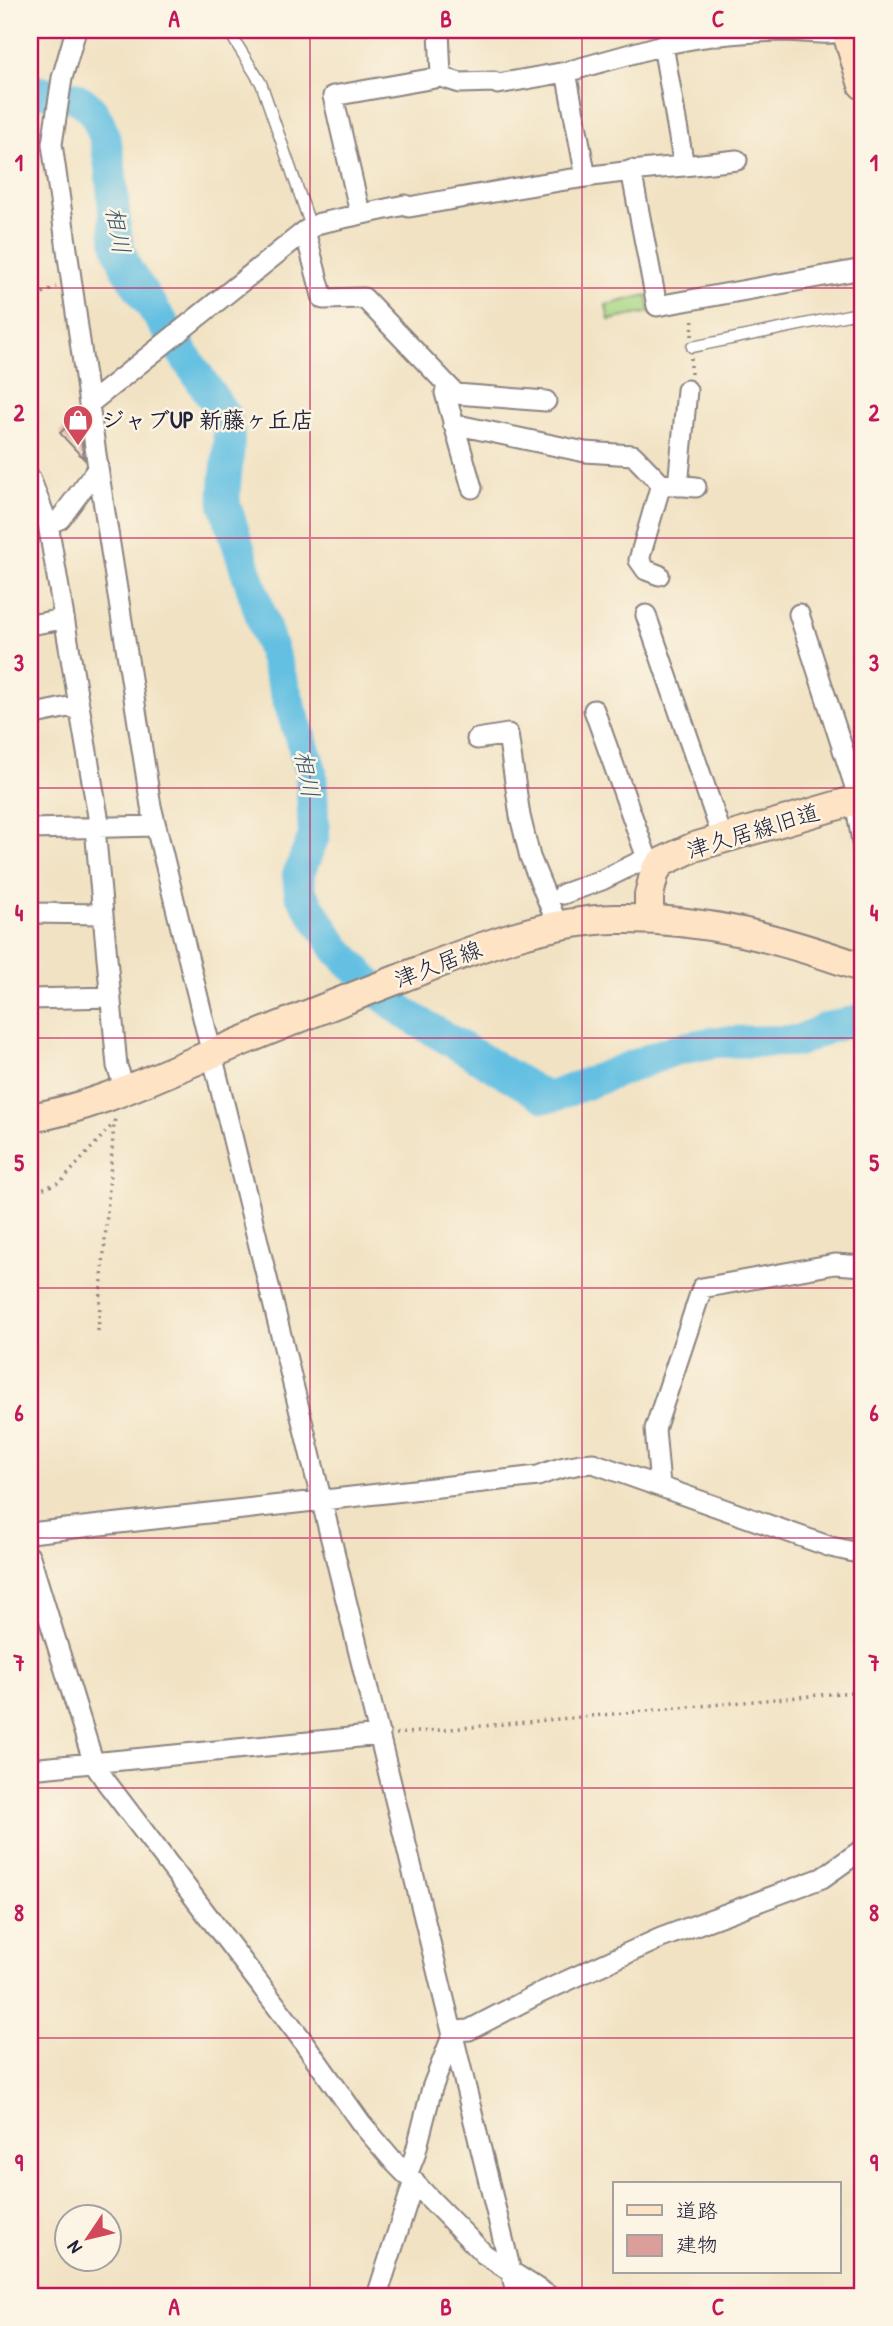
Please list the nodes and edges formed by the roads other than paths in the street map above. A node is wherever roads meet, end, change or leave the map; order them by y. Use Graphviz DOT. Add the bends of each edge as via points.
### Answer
graph roads {
  1 [pos="76,30"];
  2 [pos="228,30"];
  3 [pos="439,30"];
  4 [pos="851,38"];
  5 [pos="663,45"];
  6 [pos="566,72"];
  7 [pos="441,77"];
  8 [pos="863,85"];
  9 [pos="737,160"];
  10 [pos="684,166"];
  11 [pos="631,170"];
  12 [pos="586,177"];
  13 [pos="360,213"];
  14 [pos="308,229"];
  15 [pos="863,269"];
  16 [pos="863,312"];
  17 [pos="692,347"];
  18 [pos="447,385"];
  19 [pos="687,390"];
  20 [pos="546,401"];
  21 [pos="89,404"];
  22 [pos="453,424"];
  23 [pos="98,468"];
  24 [pos="30,478"];
  25 [pos="678,486"];
  26 [pos="471,488"];
  27 [pos="49,529"];
  28 [pos="30,537"];
  29 [pos="659,575"];
  30 [pos="799,614"];
  31 [pos="646,615"];
  32 [pos="63,619"];
  33 [pos="30,625"];
  34 [pos="78,705"];
  35 [pos="594,710"];
  36 [pos="30,715"];
  37 [pos="477,738"];
  38 [pos="859,799"];
  39 [pos="156,826"];
  40 [pos="98,828"];
  41 [pos="30,829"];
  42 [pos="723,839"];
  43 [pos="863,848"];
  44 [pos="651,865"];
  45 [pos="563,894"];
  46 [pos="30,913"];
  47 [pos="103,914"];
  48 [pos="649,919"];
  49 [pos="558,926"];
  50 [pos="863,968"];
  51 [pos="111,997"];
  52 [pos="30,999"];
  53 [pos="213,1053"];
  54 [pos="126,1092"];
  55 [pos="30,1118"];
  56 [pos="863,1266"];
  57 [pos="660,1486"];
  58 [pos="323,1500"];
  59 [pos="30,1534"];
  60 [pos="863,1554"];
  61 [pos="30,1557"];
  62 [pos="380,1735"];
  63 [pos="94,1764"];
  64 [pos="30,1769"];
  65 [pos="863,1849"];
  66 [pos="454,2031"];
  67 [pos="410,2178"];
  68 [pos="511,2270"];
  69 [pos="377,2296"];
  70 [pos="517,2296"];
  71 [pos="549,2296"];
  1 -- 21 [label="street" via="62,78 52,144"];
  2 -- 14 [label="lane" via="261,83"];
  3 -- 7 [label="street"];
  4 -- 5 [label="street" via="794,31"];
  4 -- 8 [label="main road"];
  5 -- 6 [label="street"];
  5 -- 10 [label="street"];
  6 -- 7 [label="street" via="498,84 460,83"];
  6 -- 12 [label="street"];
  7 -- 13 [label="street" via="332,96"];
  9 -- 10 [label="street"];
  10 -- 11 [label="street"];
  11 -- 12 [label="street"];
  11 -- 15 [label="street" via="657,306"];
  12 -- 13 [label="street"];
  13 -- 14 [label="street"];
  14 -- 18 [label="street" via="323,299 364,298"];
  14 -- 21 [label="street"];
  16 -- 17 [label="lane"];
  18 -- 20 [label="street" via="456,394"];
  18 -- 22 [label="street"];
  19 -- 25 [label="street"];
  21 -- 23 [label="street"];
  22 -- 25 [label="street" via="585,452 633,455"];
  22 -- 26 [label="street"];
  23 -- 27 [label="street"];
  23 -- 39 [label="street"];
  24 -- 27 [label="street"];
  25 -- 29 [label="street" via="639,560 646,570"];
  27 -- 28 [label="street"];
  27 -- 32 [label="street"];
  30 -- 38 [label="street"];
  31 -- 42 [label="street"];
  32 -- 33 [label="street"];
  32 -- 34 [label="street"];
  34 -- 36 [label="street"];
  34 -- 40 [label="street"];
  35 -- 44 [label="street"];
  37 -- 49 [label="street" via="508,734 530,856"];
  38 -- 42 [label="main road, 津久居線旧道"];
  38 -- 43 [label="street"];
  39 -- 40 [label="street"];
  39 -- 53 [label="street"];
  40 -- 41 [label="street"];
  40 -- 47 [label="street"];
  42 -- 44 [label="main road, 津久居線旧道"];
  44 -- 45 [label="street"];
  44 -- 48 [label="main road"];
  46 -- 47 [label="street"];
  47 -- 51 [label="street"];
  48 -- 49 [label="main road, 津久居線"];
  48 -- 50 [label="main road, 津久居線" via="745,931"];
  49 -- 53 [label="main road, 津久居線" via="486,945"];
  51 -- 52 [label="street"];
  51 -- 54 [label="street" via="117,1066"];
  53 -- 54 [label="main road, 津久居線"];
  53 -- 58 [label="street"];
  54 -- 55 [label="main road, 津久居線"];
  56 -- 57 [label="street" via="835,1264 702,1288 655,1429"];
  57 -- 58 [label="street" via="593,1463 538,1476"];
  57 -- 60 [label="street" via="831,1547"];
  58 -- 59 [label="street"];
  58 -- 62 [label="street"];
  61 -- 63 [label="street"];
  62 -- 63 [label="street"];
  62 -- 66 [label="street"];
  63 -- 64 [label="street"];
  63 -- 67 [label="street" via="361,2123"];
  65 -- 66 [label="street" via="822,1878 661,1938 469,2030"];
  66 -- 67 [label="street" via="432,2088"];
  66 -- 68 [label="street"];
  67 -- 68 [label="street" via="484,2254"];
  67 -- 69 [label="street"];
  68 -- 70 [label="street"];
  68 -- 71 [label="street"];
}
